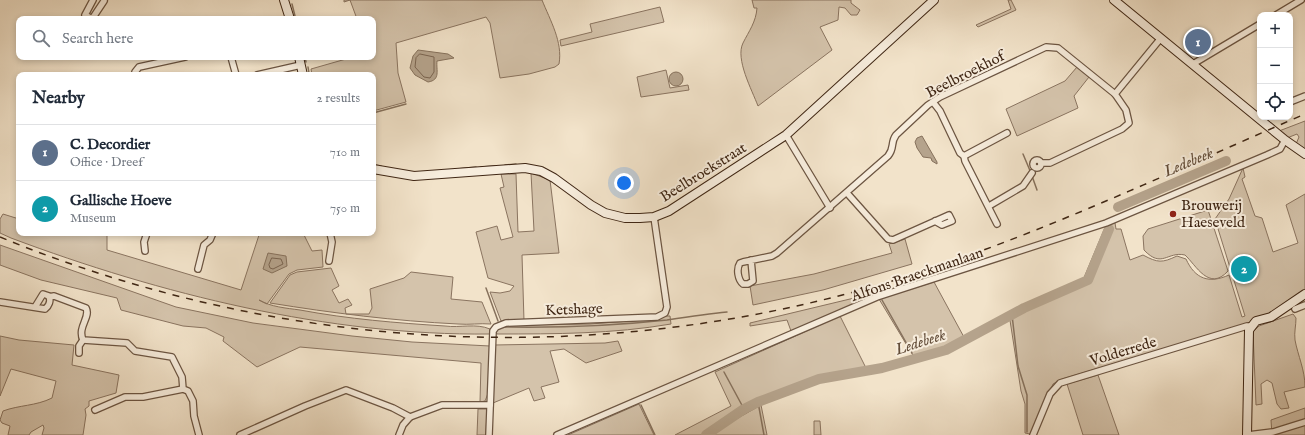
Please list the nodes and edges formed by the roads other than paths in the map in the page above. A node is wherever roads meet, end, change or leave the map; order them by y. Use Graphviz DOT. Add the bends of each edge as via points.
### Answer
graph roads {
  1 [pos="93,0"];
  2 [pos="104,0"];
  3 [pos="284,0"];
  4 [pos="934,0"];
  5 [pos="1114,0"];
  6 [pos="1301,0"];
  7 [pos="1281,12"];
  8 [pos="87,16"];
  9 [pos="94,16"];
  10 [pos="289,16"];
  11 [pos="1257,26"];
  12 [pos="1161,38"];
  13 [pos="171,60"];
  14 [pos="232,60"];
  15 [pos="300,61"];
  16 [pos="1193,64"];
  17 [pos="135,72"];
  18 [pos="235,72"];
  19 [pos="266,72"];
  20 [pos="302,72"];
  21 [pos="1115,94"];
  22 [pos="1305,96"];
  23 [pos="1293,101"];
  24 [pos="933,102"];
  25 [pos="1257,114"];
  26 [pos="1264,120"];
  27 [pos="1007,133"];
  28 [pos="786,135"];
  29 [pos="1286,140"];
  30 [pos="1305,154"];
  31 [pos="964,156"];
  32 [pos="1041,163"];
  33 [pos="376,170"];
  34 [pos="1031,174"];
  35 [pos="847,193"];
  36 [pos="989,206"];
  37 [pos="830,208"];
  38 [pos="654,217"];
  39 [pos="935,221"];
  40 [pos="997,224"];
  41 [pos="146,236"];
  42 [pos="212,236"];
  43 [pos="331,236"];
  44 [pos="145,251"];
  45 [pos="751,260"];
  46 [pos="329,261"];
  47 [pos="198,269"];
  48 [pos="1305,294"];
  49 [pos="49,297"];
  50 [pos="0,302"];
  51 [pos="1305,305"];
  52 [pos="35,307"];
  53 [pos="1295,309"];
  54 [pos="1251,326"];
  55 [pos="83,340"];
  56 [pos="79,353"];
  57 [pos="183,389"];
  58 [pos="490,405"];
  59 [pos="94,410"];
  60 [pos="410,417"];
  61 [pos="1305,422"];
  62 [pos="199,435"];
  63 [pos="240,435"];
  64 [pos="399,435"];
  65 [pos="489,435"];
  66 [pos="557,435"];
  67 [pos="1033,435"];
  68 [pos="1248,435"];
  1 -- 8 [label="street"];
  2 -- 9 [label="street"];
  3 -- 10 [label="street"];
  4 -- 28 [label="street, Beelbroekstraat"];
  5 -- 12 [label="street"];
  6 -- 7 [label="street"];
  11 -- 16 [label="street"];
  12 -- 16 [label="street"];
  12 -- 21 [label="street"];
  13 -- 17 [label="street" via="139,67"];
  14 -- 18 [label="street"];
  15 -- 19 [label="street"];
  15 -- 20 [label="street"];
  16 -- 25 [label="street"];
  21 -- 24 [label="street, Beelbroekhof" via="1058,48 1052,47 1040,50"];
  21 -- 32 [label="street, Beelbroekhof" via="1126,110 1129,123 1122,129 1050,163"];
  22 -- 23 [label="street"];
  24 -- 31 [label="street"];
  24 -- 35 [label="street, Beelbroekhof" via="896,135 893,151"];
  26 -- 29 [label="street"];
  27 -- 31 [label="street"];
  28 -- 37 [label="street"];
  28 -- 38 [label="street, Beelbroekstraat" via="685,202"];
  29 -- 30 [label="street"];
  29 -- 66 [label="street, Alfons Braeckmanlaan" via="1280,149 1267,155 1106,223 877,297"];
  31 -- 36 [label="street"];
  33 -- 38 [label="street, Beelbroekstraat" via="414,176 525,168 554,178 605,213 625,218"];
  34 -- 36 [label="street" via="1023,186"];
  35 -- 37 [label="street, Beelbroekhof"];
  35 -- 39 [label="street" via="888,239 893,240"];
  36 -- 40 [label="street"];
  37 -- 45 [label="street, Beelbroekhof" via="778,253"];
  38 -- 58 [label="street, Ketshage" via="667,307 665,314 657,317 506,323 496,326 493,331"];
  41 -- 44 [label="street"];
  42 -- 47 [label="street" via="204,245"];
  43 -- 46 [label="street"];
  48 -- 54 [label="street" via="1271,317 1256,321"];
  49 -- 52 [label="street" via="43,294"];
  49 -- 52 [label="street" via="48,307"];
  49 -- 55 [label="street" via="54,296 86,308 87,315 81,328"];
  50 -- 52 [label="street"];
  51 -- 53 [label="street"];
  54 -- 67 [label="street, Volderrede" via="1060,383 1050,394"];
  54 -- 68 [label="street" via="1248,336"];
  55 -- 56 [label="street" via="79,346"];
  55 -- 57 [label="street" via="128,344 135,351 172,357 182,377"];
  57 -- 59 [label="street" via="143,397 125,397"];
  57 -- 62 [label="street" via="192,397"];
  58 -- 60 [label="street" via="442,405"];
  58 -- 65 [label="street, Ketshage"];
  60 -- 63 [label="street" via="346,390"];
  60 -- 64 [label="street"];
  61 -- 68 [label="street" via="1273,432"];
}
